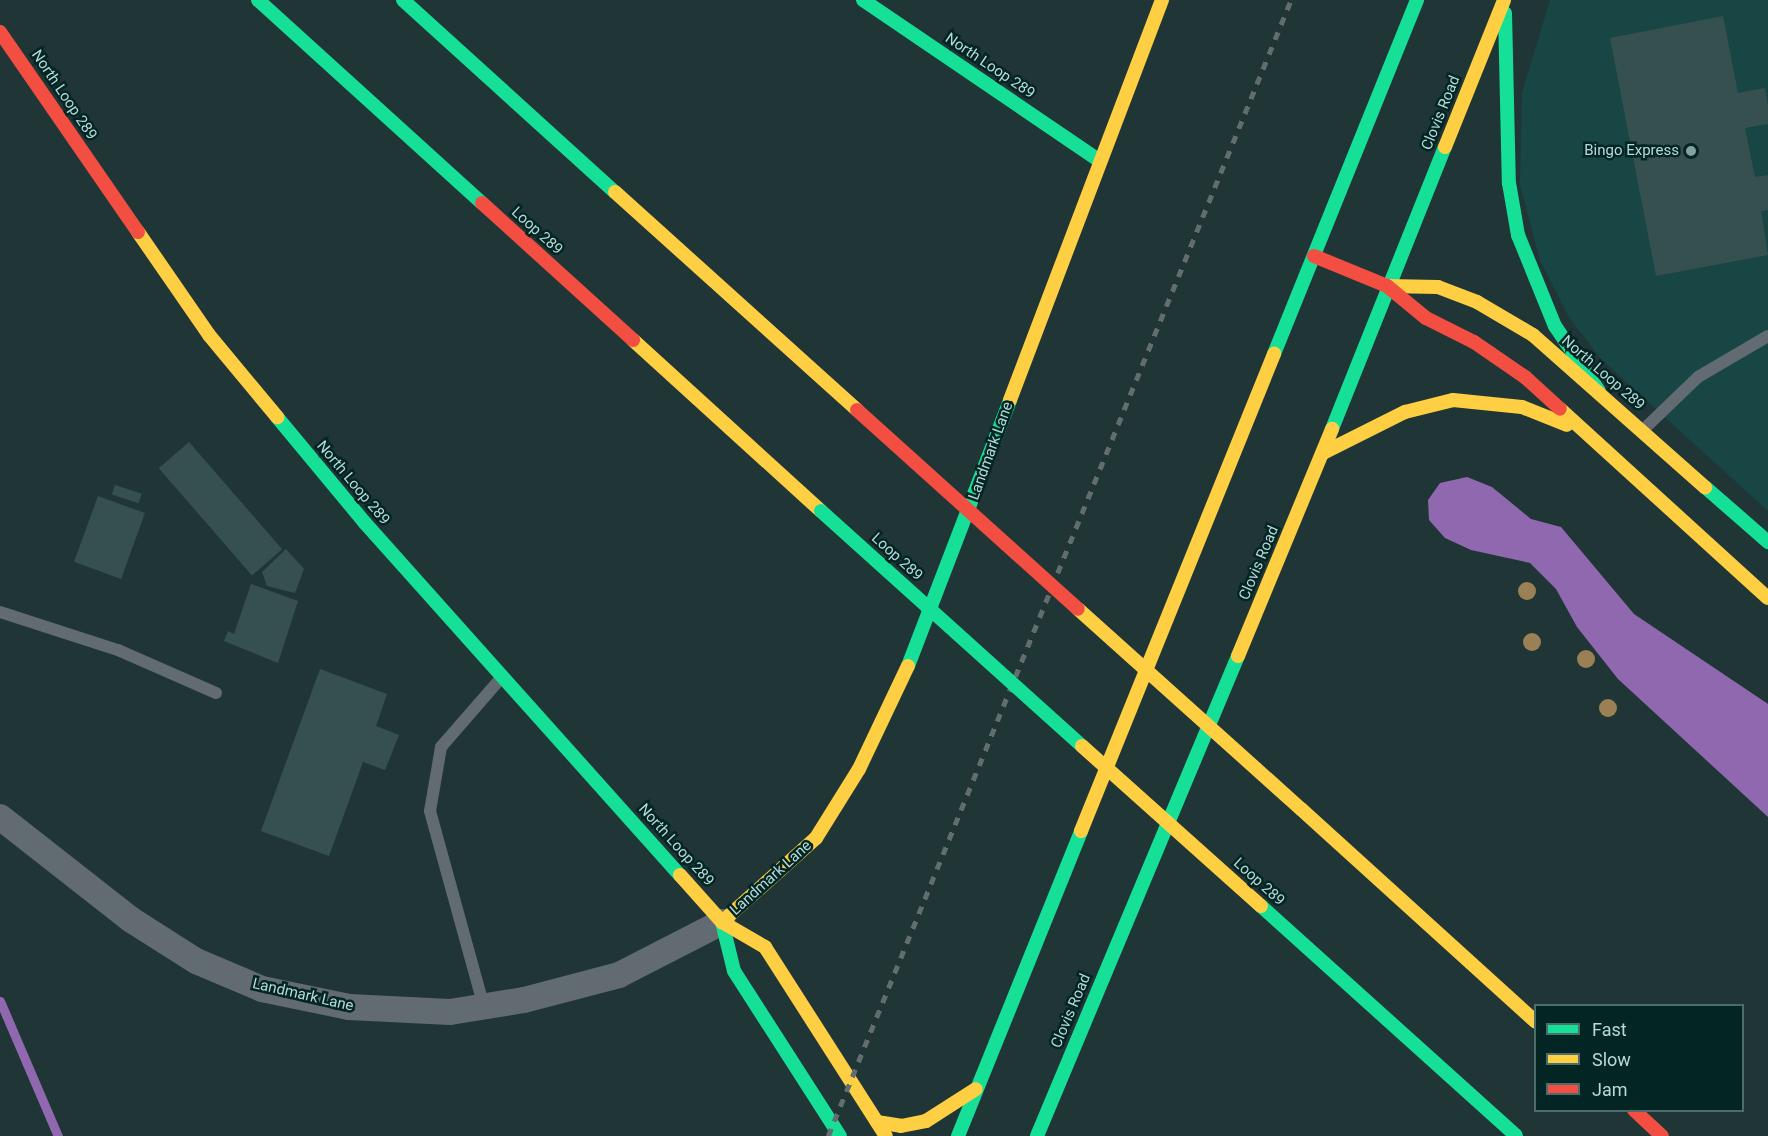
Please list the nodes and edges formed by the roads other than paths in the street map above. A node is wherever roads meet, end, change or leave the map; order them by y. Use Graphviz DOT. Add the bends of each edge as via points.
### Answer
graph roads {
  1 [pos="239,0"];
  2 [pos="258,0"];
  3 [pos="403,0"];
  4 [pos="863,0"];
  5 [pos="1162,0"];
  6 [pos="1417,0"];
  7 [pos="1505,0"];
  8 [pos="0,32"];
  9 [pos="373,106"];
  10 [pos="1098,160"];
  11 [pos="1314,256"];
  12 [pos="1387,286"];
  13 [pos="1768,336"];
  14 [pos="1599,391"];
  15 [pos="1643,430"];
  16 [pos="1583,431"];
  17 [pos="1323,453"];
  18 [pos="1768,542"];
  19 [pos="1768,598"];
  20 [pos="0,612"];
  21 [pos="503,676"];
  22 [pos="216,693"];
  23 [pos="0,817"];
  24 [pos="722,922"];
  25 [pos="484,1007"];
  26 [pos="1534,1020"];
  27 [pos="976,1089"];
  28 [pos="1636,1112"];
  29 [pos="877,1122"];
  30 [pos="840,1136"];
  31 [pos="886,1136"];
  32 [pos="958,1136"];
  33 [pos="1037,1136"];
  34 [pos="1516,1136"];
  35 [pos="1662,1136"];
  1 -- 9 [label="main road"];
  2 -- 9 [label="main road, Loop 289"];
  3 -- 26 [label="main road, bridge"];
  4 -- 10 [label="main road, North Loop 289"];
  5 -- 10 [label="main road, Landmark Lane"];
  6 -- 11 [label="main road"];
  7 -- 12 [label="main road, Clovis Road"];
  7 -- 14 [label="main road" via="1509,183 1518,235 1555,326"];
  8 -- 21 [label="main road, North Loop 289" via="209,335 365,522"];
  9 -- 34 [label="main road, Loop 289, bridge"];
  10 -- 24 [label="main road, Landmark Lane" via="940,591 859,769 816,838"];
  11 -- 12 [label="main road"];
  11 -- 27 [label="main road"];
  12 -- 14 [label="main road, North Loop 289" via="1437,287 1477,302 1533,335"];
  12 -- 16 [label="main road" via="1426,318 1474,342 1525,377"];
  12 -- 17 [label="main road, Clovis Road"];
  13 -- 15 [label="lane" via="1698,377"];
  14 -- 15 [label="main road, North Loop 289"];
  15 -- 18 [label="main road, North Loop 289"];
  16 -- 17 [label="main road" via="1522,407 1453,400 1405,412"];
  16 -- 19 [label="main road"];
  17 -- 33 [label="main road, Clovis Road"];
  20 -- 22 [label="lane" via="117,650"];
  21 -- 24 [label="main road, North Loop 289"];
  21 -- 25 [label="lane" via="441,747 430,812"];
  23 -- 25 [label="street, Landmark Lane" via="130,919 196,961 262,989 349,1007 450,1012"];
  24 -- 25 [label="street, Landmark Lane" via="619,975"];
  24 -- 29 [label="main road, North Loop 289" via="765,947"];
  24 -- 30 [label="main road, North Loop 289" via="734,971"];
  27 -- 29 [label="main road" via="926,1121 901,1126"];
  27 -- 32 [label="main road"];
  28 -- 35 [label="main road"];
  29 -- 31 [label="main road, North Loop 289"];
}
